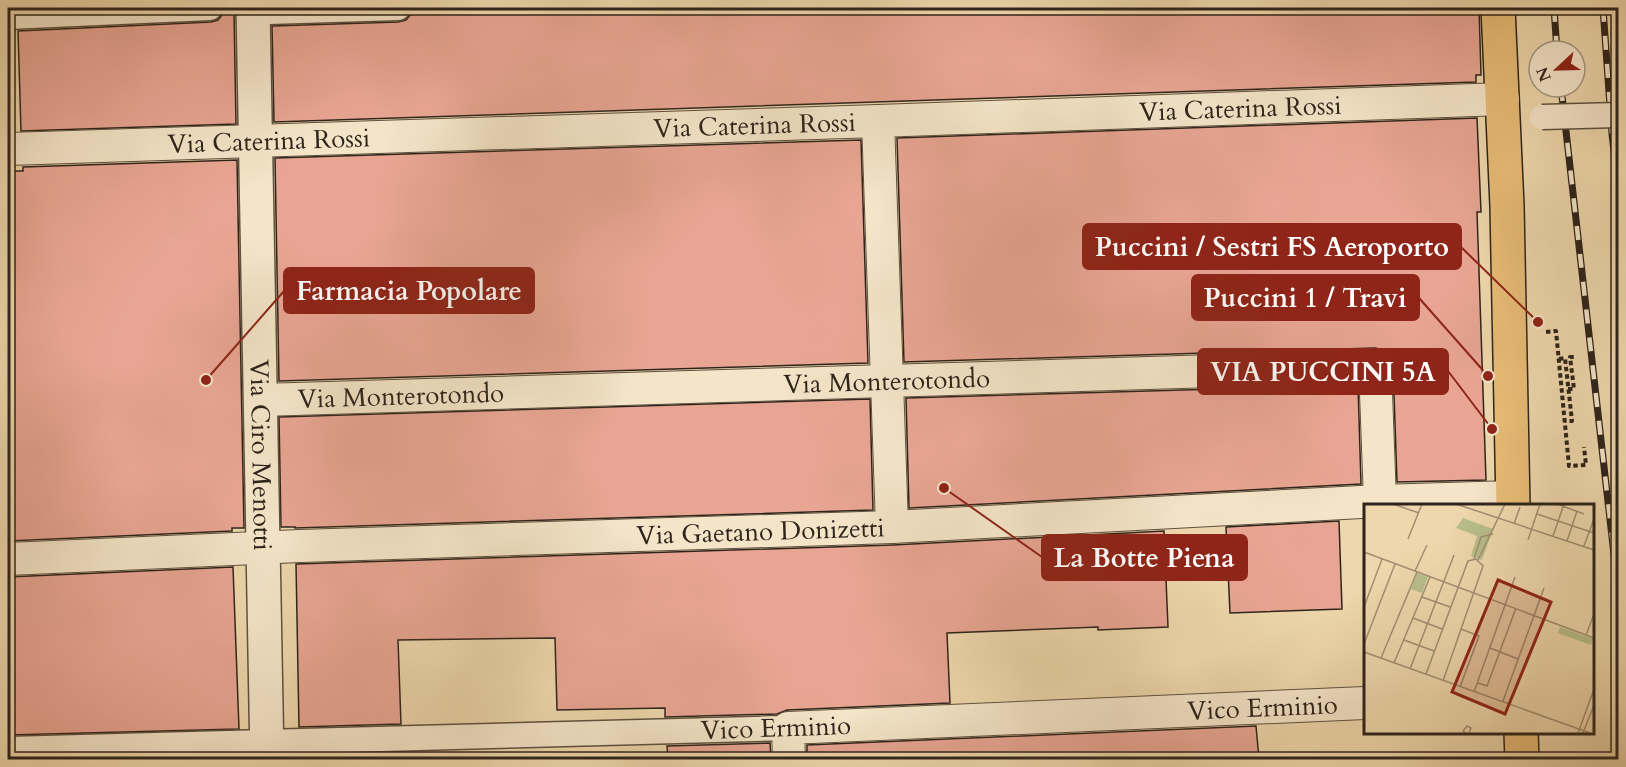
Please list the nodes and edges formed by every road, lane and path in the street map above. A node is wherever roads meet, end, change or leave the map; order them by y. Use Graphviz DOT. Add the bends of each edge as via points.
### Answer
graph roads {
  1 [pos="210,8"];
  2 [pos="253,8"];
  3 [pos="258,8"];
  4 [pos="398,8"];
  5 [pos="1498,8"];
  6 [pos="8,16"];
  7 [pos="1503,99"];
  8 [pos="1618,115"];
  9 [pos="1542,117"];
  10 [pos="878,121"];
  11 [pos="256,141"];
  12 [pos="8,149"];
  13 [pos="1510,335"];
  14 [pos="1575,357"];
  15 [pos="1559,359"];
  16 [pos="887,381"];
  17 [pos="1568,389"];
  18 [pos="261,400"];
  19 [pos="1565,421"];
  20 [pos="1584,447"];
  21 [pos="1380,501"];
  22 [pos="1513,502"];
  23 [pos="892,527"];
  24 [pos="264,548"];
  25 [pos="8,559"];
  26 [pos="1364,703"];
  27 [pos="788,728"];
  28 [pos="1521,734"];
  29 [pos="8,749"];
  30 [pos="267,751"];
  31 [pos="789,759"];
  32 [pos="1522,759"];
  1 -- 6 [label="street"];
  2 -- 11 [label="street, Via Ciro Menotti"];
  3 -- 4 [label="street" via="268,12"];
  5 -- 7 [label="main road"];
  7 -- 10 [label="street, Via Caterina Rossi"];
  7 -- 13 [label="main road"];
  8 -- 9 [label="street, bridge"];
  10 -- 11 [label="street, Via Caterina Rossi"];
  10 -- 16 [label="street"];
  11 -- 12 [label="street, Via Caterina Rossi"];
  11 -- 18 [label="street, Via Ciro Menotti"];
  13 -- 15 [label="path" via="1556,331"];
  13 -- 22 [label="main road"];
  14 -- 17 [label="path" via="1570,357 1574,389"];
  15 -- 17 [label="path" via="1565,358"];
  15 -- 19 [label="path"];
  16 -- 18 [label="street, Via Monterotondo"];
  16 -- 21 [label="street, Via Monterotondo" via="1375,366"];
  16 -- 23 [label="street"];
  17 -- 19 [label="path" via="1572,421"];
  18 -- 24 [label="street, Via Ciro Menotti"];
  19 -- 20 [label="path" via="1569,466 1586,465"];
  21 -- 22 [label="street, Via Gaetano Donizetti"];
  21 -- 23 [label="street, Via Gaetano Donizetti"];
  23 -- 24 [label="street, Via Gaetano Donizetti"];
  24 -- 25 [label="street, Via Gaetano Donizetti"];
  24 -- 30 [label="street, Via Ciro Menotti"];
  26 -- 27 [label="street, Vico Erminio"];
  27 -- 30 [label="street, Vico Erminio"];
  27 -- 31 [label="street"];
  28 -- 32 [label="main road"];
  29 -- 30 [label="street, Vico Erminio"];
}
